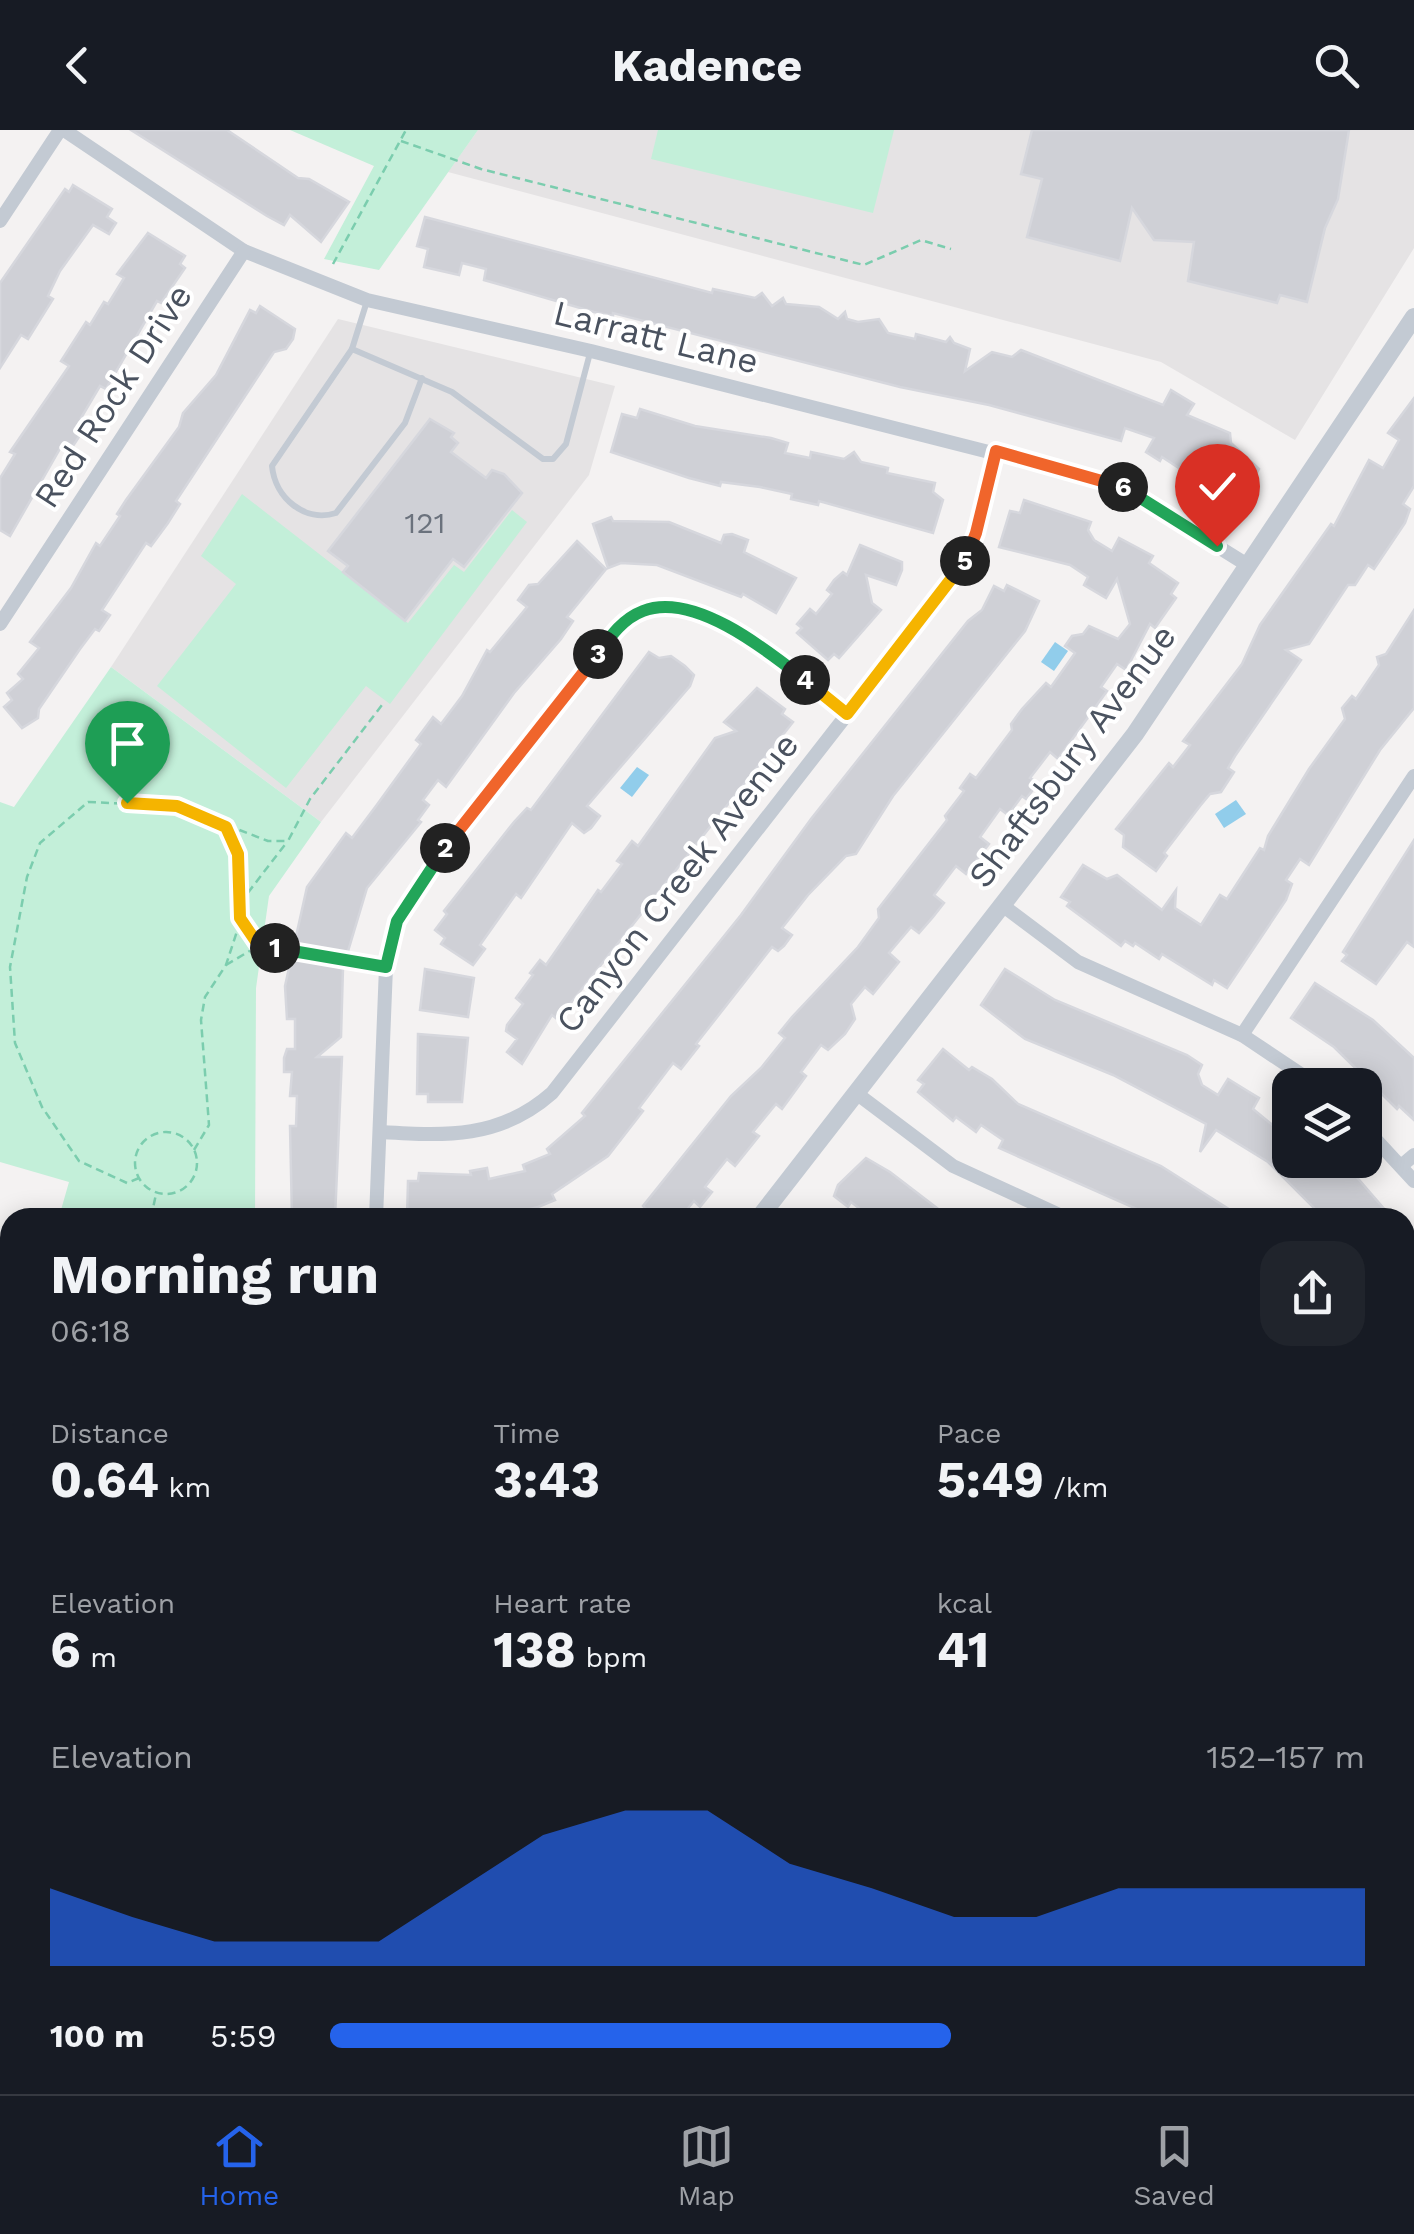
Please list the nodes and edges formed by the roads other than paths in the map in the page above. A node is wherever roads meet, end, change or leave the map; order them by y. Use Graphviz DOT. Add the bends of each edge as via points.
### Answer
graph roads {
  1 [pos="62,130"];
  2 [pos="0,221"];
  3 [pos="244,251"];
  4 [pos="367,300"];
  5 [pos="1414,317"];
  6 [pos="352,349"];
  7 [pos="591,351"];
  8 [pos="422,378"];
  9 [pos="996,451"];
  10 [pos="1249,566"];
  11 [pos="0,624"];
  12 [pos="847,714"];
  13 [pos="1414,776"];
  14 [pos="1002,905"];
  15 [pos="1242,1035"];
  16 [pos="1292,1068"];
  17 [pos="856,1093"];
  18 [pos="381,1132"];
  19 [pos="1382,1146"];
  20 [pos="1414,1155"];
  21 [pos="1401,1166"];
  22 [pos="1414,1180"];
  23 [pos="377,1208"];
  24 [pos="767,1208"];
  25 [pos="1044,1208"];
  1 -- 2 [label="street"];
  1 -- 3 [label="street, Larratt Lane"];
  3 -- 4 [label="street, Larratt Lane"];
  3 -- 11 [label="street, Red Rock Drive"];
  4 -- 6 [label="lane"];
  4 -- 7 [label="street, Larratt Lane"];
  5 -- 10 [label="street, Shaftsbury Avenue"];
  6 -- 8 [label="lane"];
  6 -- 8 [label="lane" via="272,466 278,490 307,515 336,513 405,423"];
  7 -- 8 [label="lane" via="566,444 552,459"];
  7 -- 9 [label="street, Larratt Lane"];
  9 -- 10 [label="street, Larratt Lane" via="1119,485"];
  9 -- 12 [label="street, Canyon Creek Avenue" via="976,533 958,572"];
  10 -- 14 [label="street, Shaftsbury Avenue" via="1135,734"];
  12 -- 18 [label="street, Canyon Creek Avenue" via="552,1093 516,1120 486,1131"];
  12 -- 18 [label="street" via="736,628 668,607 644,610 614,631 425,873 397,921 386,967"];
  13 -- 15 [label="street"];
  14 -- 15 [label="street" via="1078,962"];
  14 -- 17 [label="street, Shaftsbury Avenue"];
  15 -- 16 [label="street"];
  17 -- 24 [label="street, Shaftsbury Avenue"];
  17 -- 25 [label="street" via="953,1166"];
  18 -- 23 [label="street"];
  19 -- 21 [label="street"];
  20 -- 21 [label="street"];
  21 -- 22 [label="street"];
}
